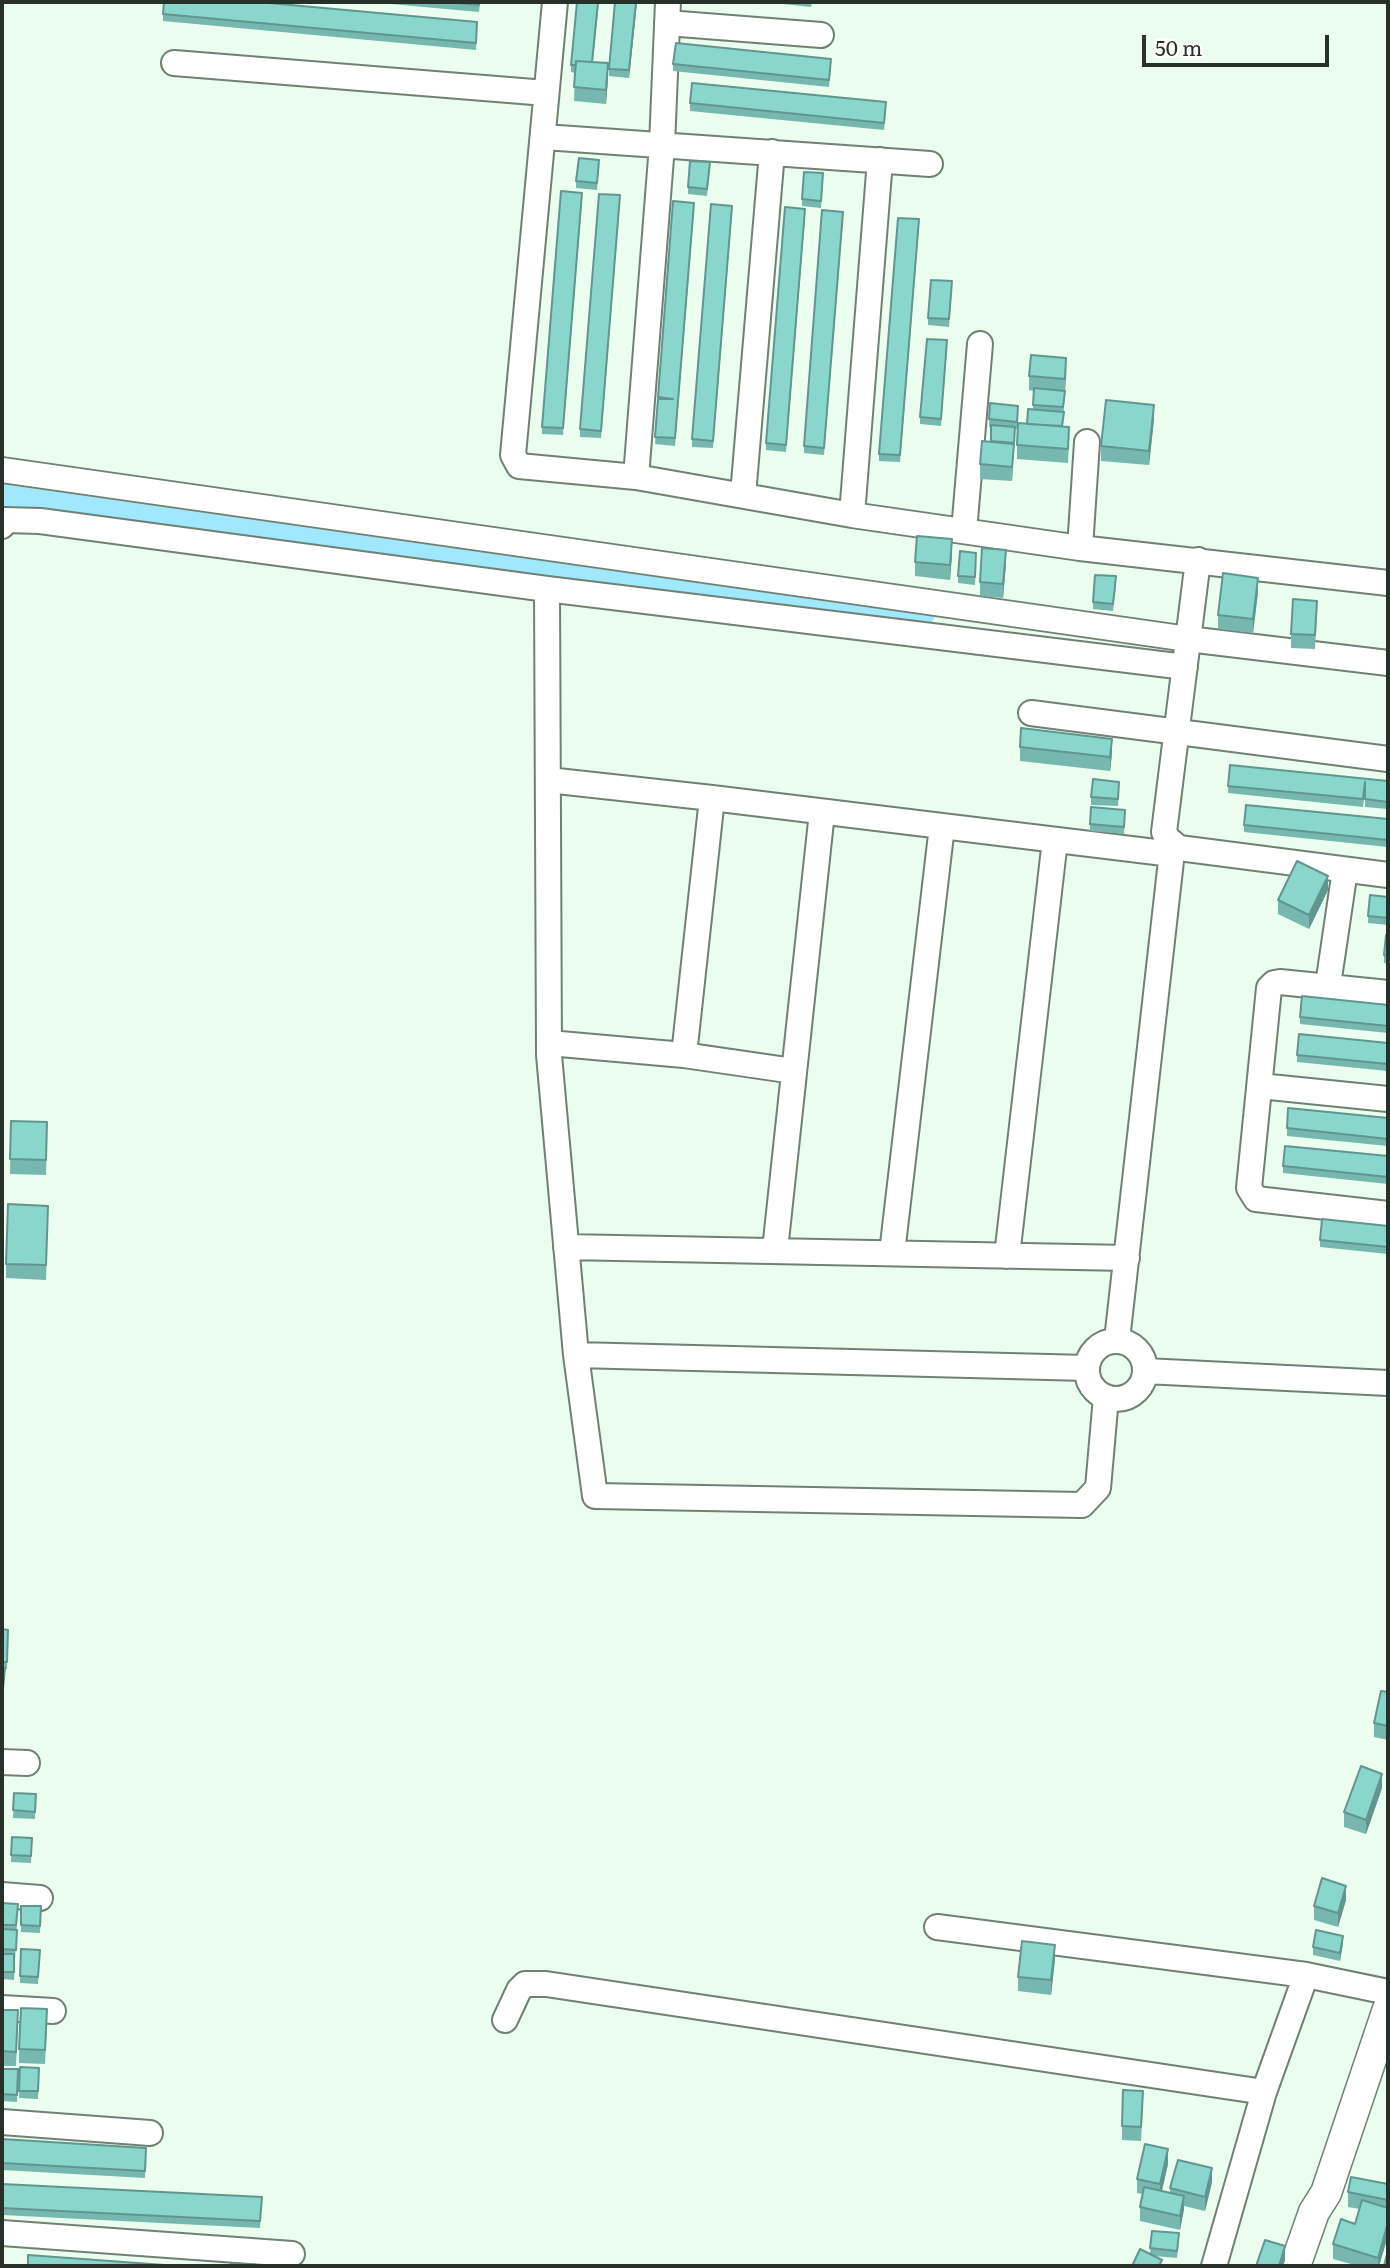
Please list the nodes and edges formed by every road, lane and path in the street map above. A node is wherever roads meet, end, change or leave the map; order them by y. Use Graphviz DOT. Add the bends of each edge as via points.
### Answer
graph roads {
  1 [pos="555,2"];
  2 [pos="668,12"];
  3 [pos="821,35"];
  4 [pos="174,63"];
  5 [pos="546,93"];
  6 [pos="544,137"];
  7 [pos="662,145"];
  8 [pos="772,152"];
  9 [pos="880,160"];
  10 [pos="930,164"];
  11 [pos="980,344"];
  12 [pos="1087,442"];
  13 [pos="2,470"];
  14 [pos="636,477"];
  15 [pos="743,495"];
  16 [pos="852,515"];
  17 [pos="2,526"];
  18 [pos="964,531"];
  19 [pos="1080,548"];
  20 [pos="1198,560"];
  21 [pos="1388,583"];
  22 [pos="547,589"];
  23 [pos="1188,639"];
  24 [pos="1388,663"];
  25 [pos="1185,667"];
  26 [pos="1031,713"];
  27 [pos="1176,733"];
  28 [pos="1388,759"];
  29 [pos="548,780"];
  30 [pos="712,798"];
  31 [pos="822,812"];
  32 [pos="942,826"];
  33 [pos="1055,840"];
  34 [pos="1173,849"];
  35 [pos="1345,870"];
  36 [pos="1388,875"];
  37 [pos="1328,985"];
  38 [pos="1388,993"];
  39 [pos="549,1043"];
  40 [pos="684,1055"];
  41 [pos="794,1071"];
  42 [pos="1260,1086"];
  43 [pos="1388,1099"];
  44 [pos="1388,1214"];
  45 [pos="566,1247"];
  46 [pos="775,1251"];
  47 [pos="892,1253"];
  48 [pos="1007,1256"];
  49 [pos="1126,1258"];
  50 [pos="1117,1340"];
  51 [pos="576,1355"];
  52 [pos="1087,1368"];
  53 [pos="1145,1371"];
  54 [pos="1388,1382"];
  55 [pos="1107,1397"];
  56 [pos="2,1762"];
  57 [pos="27,1763"];
  58 [pos="2,1895"];
  59 [pos="40,1898"];
  60 [pos="937,1927"];
  61 [pos="1306,1975"];
  62 [pos="1388,1992"];
  63 [pos="2,2008"];
  64 [pos="1388,2008"];
  65 [pos="53,2011"];
  66 [pos="505,2020"];
  67 [pos="1265,2092"];
  68 [pos="2,2122"];
  69 [pos="150,2133"];
  70 [pos="2,2233"];
  71 [pos="292,2255"];
  72 [pos="1214,2266"];
  73 [pos="1295,2266"];
  1 -- 5 [label="street"];
  2 -- 3 [label="street"];
  2 -- 7 [label="street"];
  4 -- 5 [label="street"];
  5 -- 6 [label="street"];
  6 -- 7 [label="street"];
  6 -- 14 [label="street" via="513,454 519,466 529,468"];
  7 -- 8 [label="street"];
  7 -- 14 [label="street"];
  8 -- 9 [label="street"];
  8 -- 15 [label="street"];
  9 -- 10 [label="street"];
  9 -- 16 [label="street"];
  11 -- 18 [label="street"];
  12 -- 19 [label="street"];
  13 -- 23 [label="street"];
  14 -- 15 [label="street"];
  15 -- 16 [label="street"];
  16 -- 18 [label="street"];
  17 -- 22 [label="street" via="5,520 40,522"];
  18 -- 19 [label="street"];
  19 -- 20 [label="street"];
  20 -- 21 [label="street"];
  20 -- 23 [label="street"];
  22 -- 25 [label="street"];
  22 -- 29 [label="street"];
  23 -- 24 [label="street"];
  23 -- 25 [label="street"];
  25 -- 27 [label="street"];
  26 -- 27 [label="street"];
  27 -- 28 [label="street"];
  27 -- 34 [label="street" via="1164,832"];
  29 -- 30 [label="street"];
  29 -- 39 [label="street"];
  30 -- 31 [label="street"];
  30 -- 40 [label="street"];
  31 -- 32 [label="street"];
  31 -- 41 [label="street"];
  32 -- 33 [label="street"];
  32 -- 47 [label="street"];
  33 -- 34 [label="street"];
  33 -- 48 [label="street"];
  34 -- 35 [label="street"];
  34 -- 49 [label="street"];
  35 -- 36 [label="street"];
  35 -- 37 [label="street"];
  37 -- 38 [label="street"];
  37 -- 42 [label="street" via="1280,982 1269,988"];
  39 -- 40 [label="street"];
  39 -- 45 [label="street"];
  40 -- 41 [label="street"];
  41 -- 46 [label="street"];
  42 -- 43 [label="street"];
  42 -- 44 [label="street" via="1249,1188 1256,1199"];
  45 -- 46 [label="street"];
  45 -- 51 [label="street"];
  46 -- 47 [label="street"];
  47 -- 48 [label="street"];
  48 -- 49 [label="street"];
  49 -- 50 [label="street"];
  50 -- 52 [label="street" via="1100,1345"];
  50 -- 53 [label="street" via="1140,1353"];
  51 -- 52 [label="street"];
  51 -- 55 [label="street" via="596,1496 1082,1505 1098,1489"];
  52 -- 55 [label="street" via="1092,1386"];
  53 -- 54 [label="street"];
  53 -- 55 [label="street" via="1133,1394"];
  56 -- 57 [label="street"];
  58 -- 59 [label="street"];
  60 -- 61 [label="street"];
  61 -- 62 [label="street"];
  61 -- 67 [label="street"];
  63 -- 65 [label="street"];
  64 -- 73 [label="street" via="1326,2193 1314,2212"];
  66 -- 67 [label="street" via="525,1984 546,1983"];
  67 -- 72 [label="street"];
  68 -- 69 [label="street"];
  70 -- 71 [label="street"];
}
